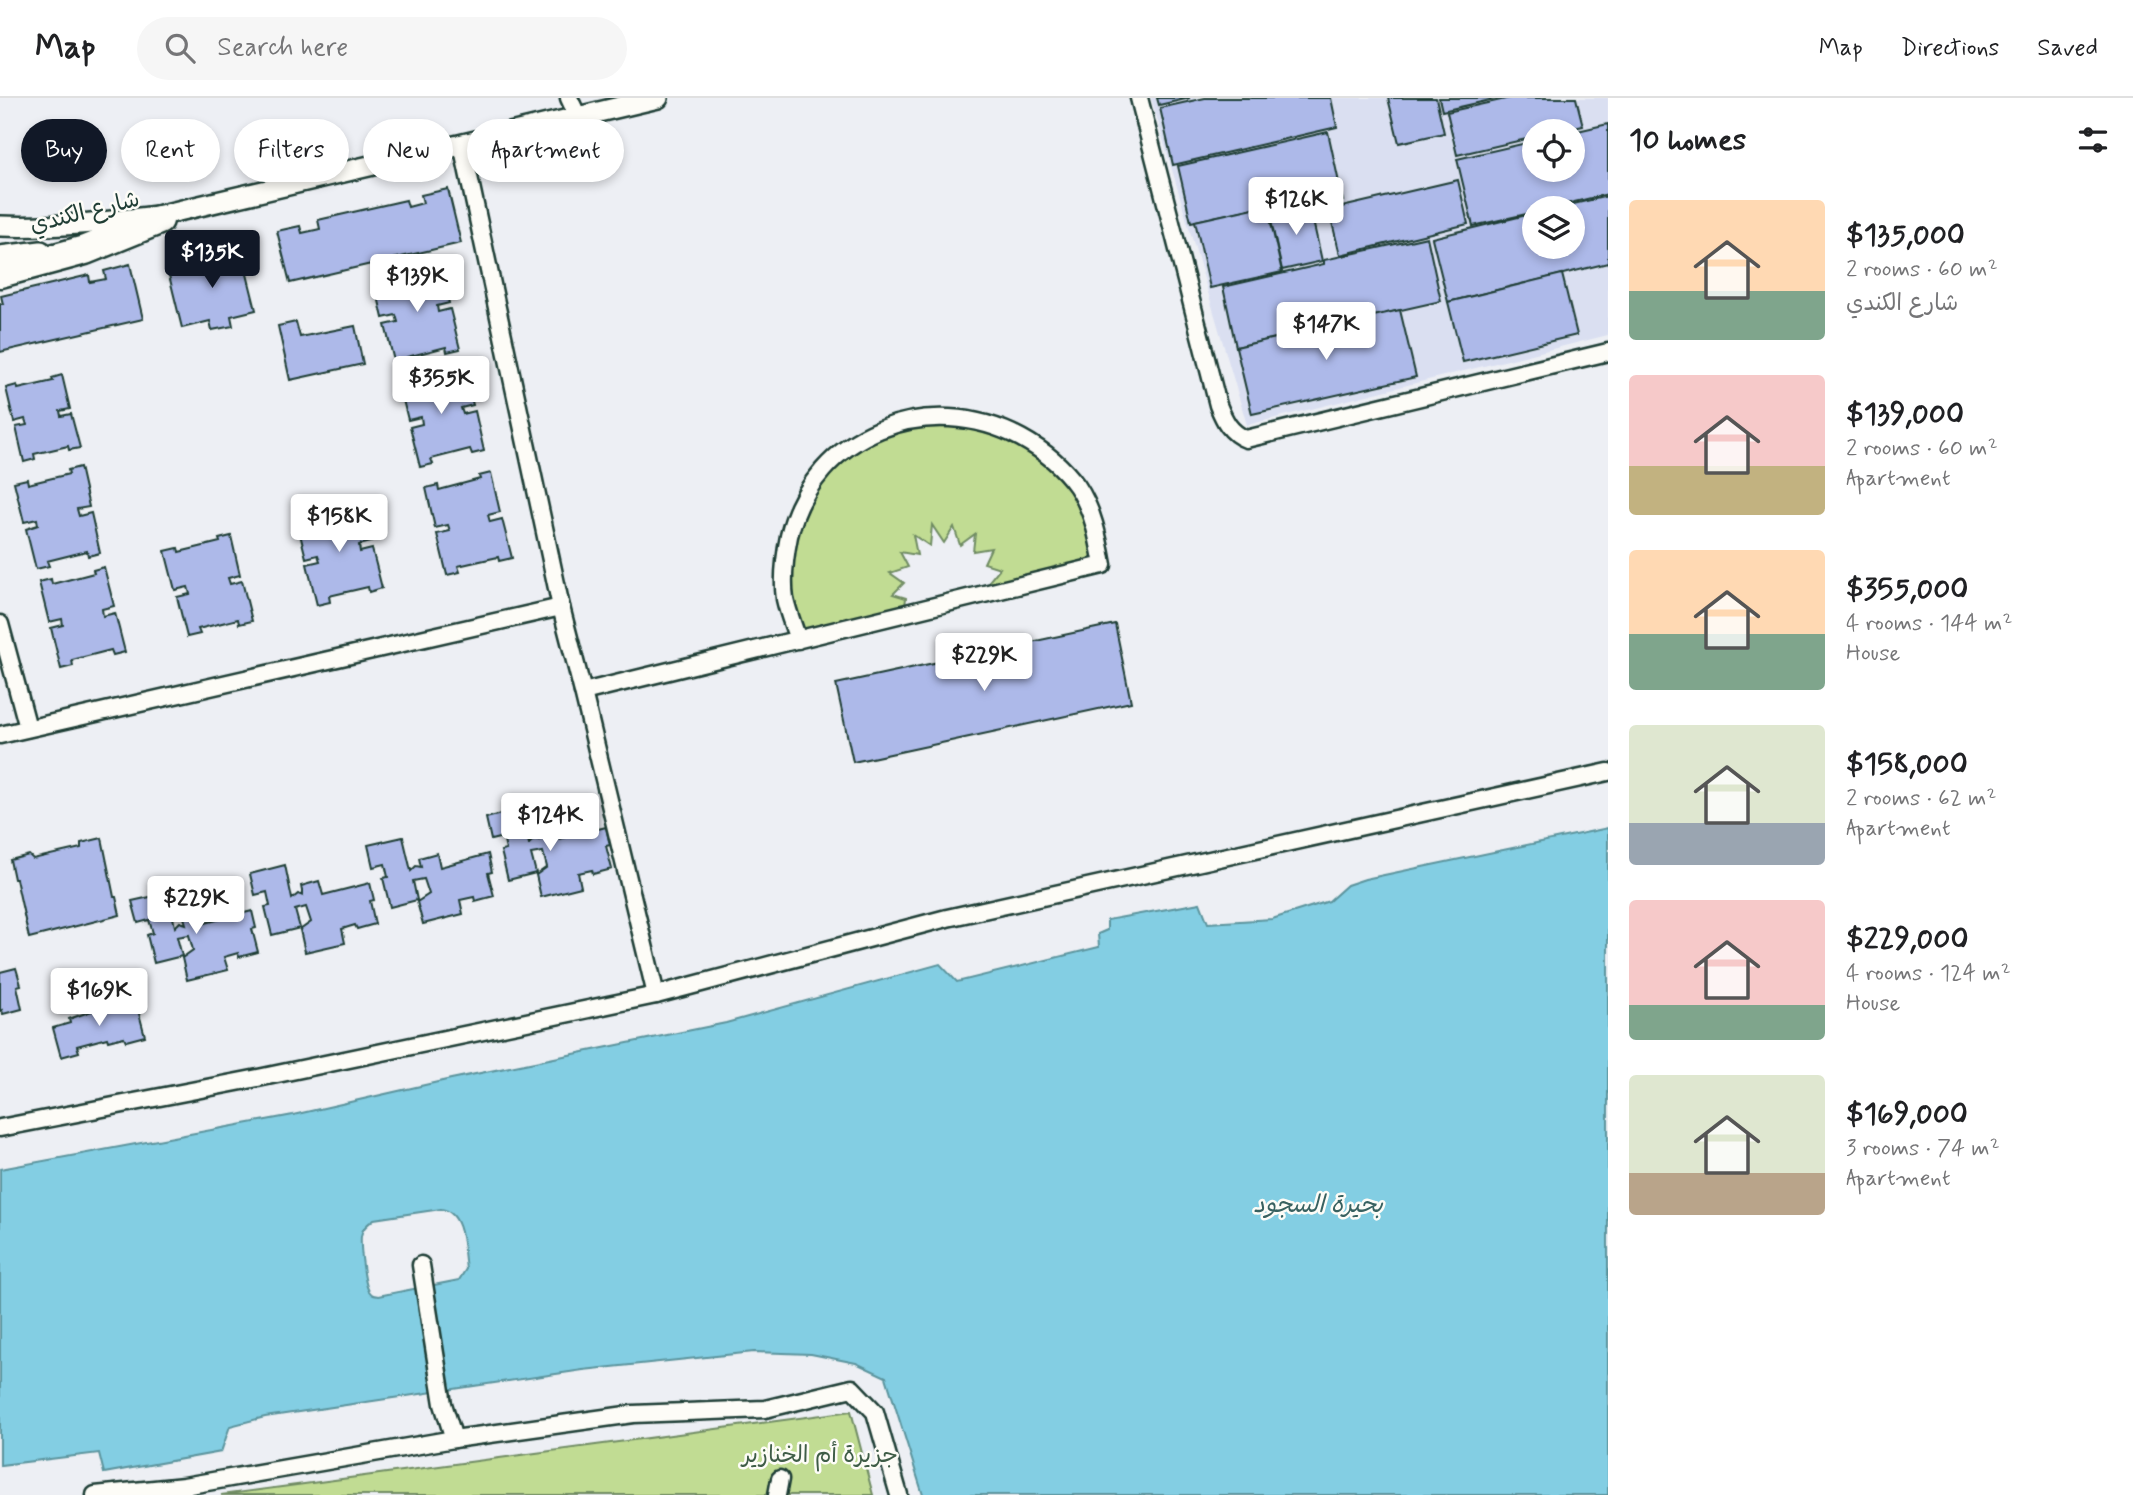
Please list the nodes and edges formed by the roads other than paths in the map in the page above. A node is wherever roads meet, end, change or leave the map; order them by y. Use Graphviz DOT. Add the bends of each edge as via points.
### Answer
graph roads {
  1 [pos="569,98"];
  2 [pos="657,98"];
  3 [pos="1139,98"];
  4 [pos="578,117"];
  5 [pos="462,144"];
  6 [pos="221,201"];
  7 [pos="159,220"];
  8 [pos="0,226"];
  9 [pos="0,256"];
  10 [pos="0,274"];
  11 [pos="1608,352"];
  12 [pos="561,607"];
  13 [pos="0,624"];
  14 [pos="798,640"];
  15 [pos="583,692"];
  16 [pos="28,728"];
  17 [pos="0,735"];
  18 [pos="1608,772"];
  19 [pos="656,995"];
  20 [pos="0,1128"];
  21 [pos="421,1265"];
  22 [pos="454,1439"];
  23 [pos="95,1495"];
  24 [pos="899,1495"];
  1 -- 4 [label="street"];
  2 -- 4 [label="street, شارع الكندي"];
  3 -- 11 [label="street" via="1218,405 1237,436 1246,439"];
  4 -- 5 [label="street, شارع الكندي"];
  5 -- 6 [label="street, شارع الكندي"];
  5 -- 12 [label="street"];
  6 -- 7 [label="street, شارع الكندي"];
  6 -- 8 [label="street, شارع الكندي" via="93,224"];
  7 -- 9 [label="street, شارع الكندي" via="55,249"];
  7 -- 10 [label="highway" via="85,250"];
  12 -- 15 [label="street"];
  12 -- 16 [label="street"];
  13 -- 16 [label="street"];
  14 -- 14 [label="street" via="1103,565 1097,526 1077,486 1045,451 1007,430 963,418 926,417 889,425 860,438 835,457 807,491 793,519 784,558 785,599"];
  14 -- 15 [label="street"];
  15 -- 19 [label="street"];
  16 -- 17 [label="street"];
  18 -- 19 [label="street" via="947,918"];
  19 -- 20 [label="street"];
  21 -- 22 [label="street" via="443,1404"];
  22 -- 23 [label="street" via="184,1486"];
  22 -- 24 [label="street" via="633,1414 765,1409 852,1388 875,1412"];
}
